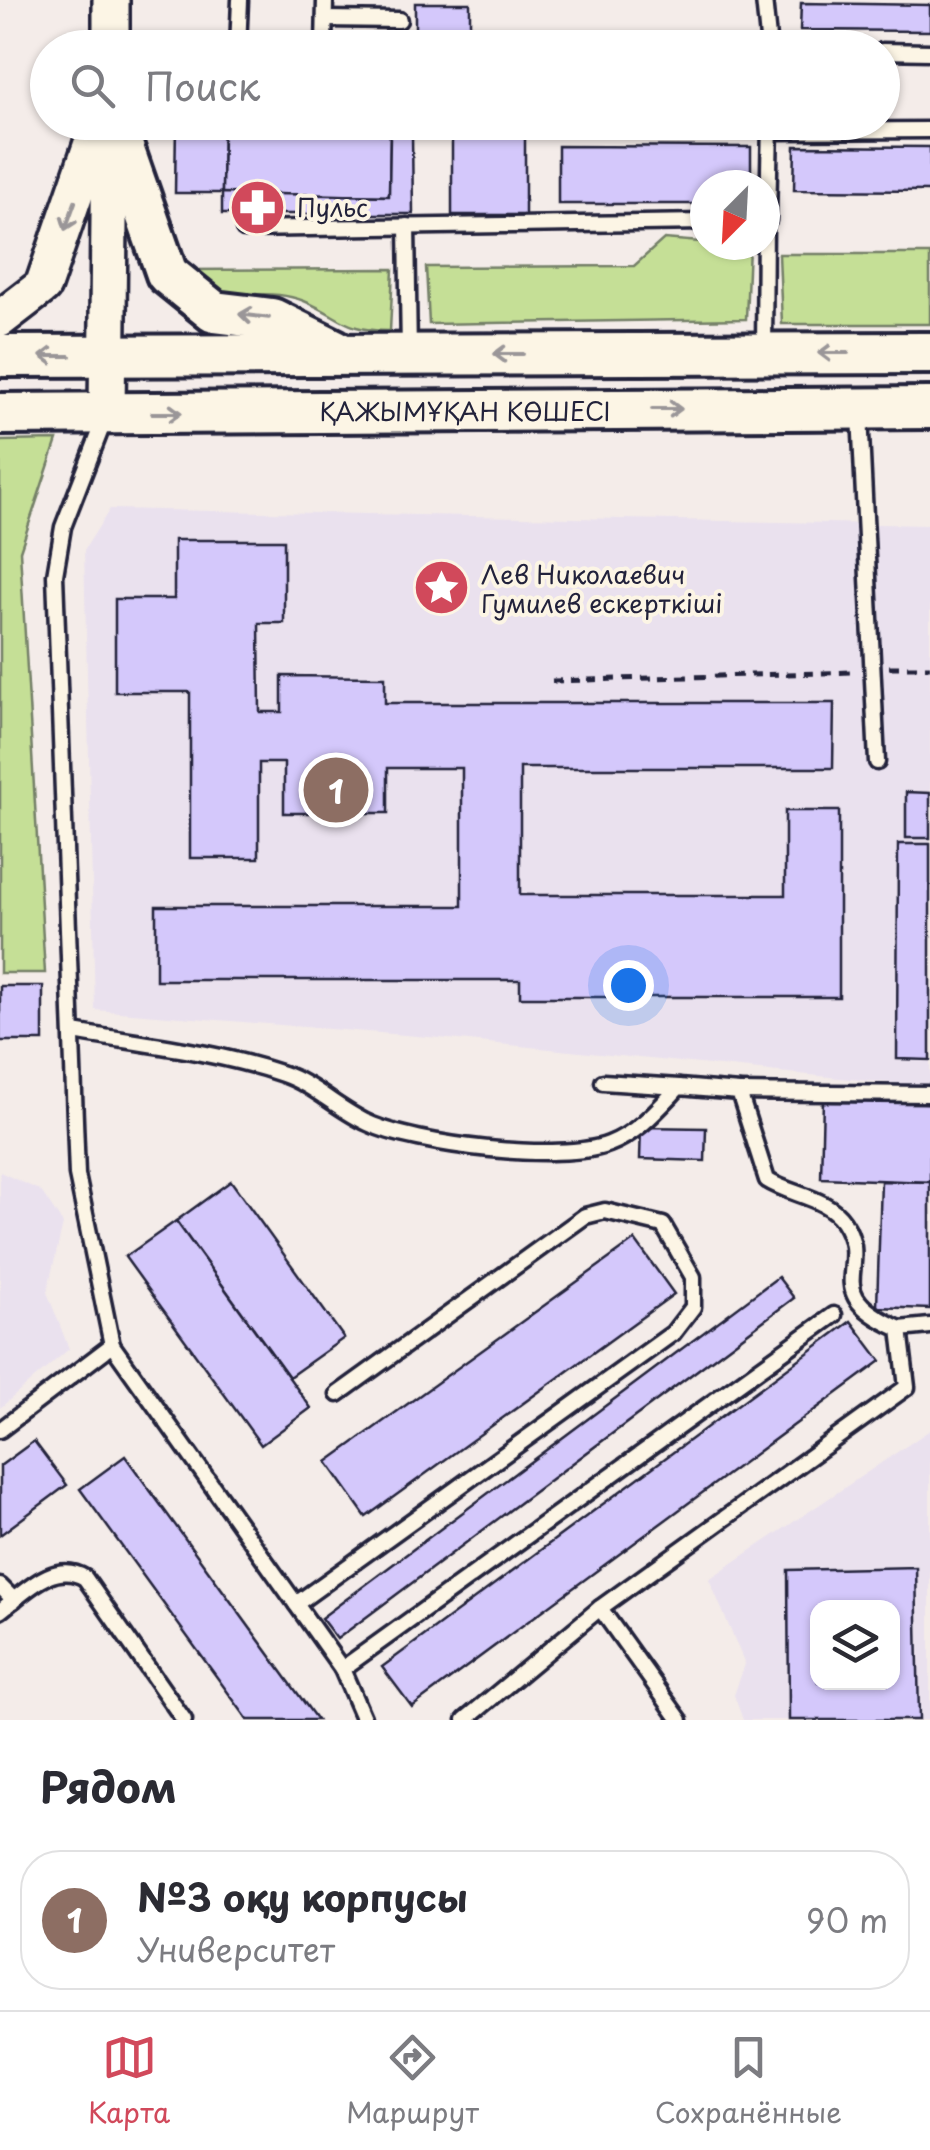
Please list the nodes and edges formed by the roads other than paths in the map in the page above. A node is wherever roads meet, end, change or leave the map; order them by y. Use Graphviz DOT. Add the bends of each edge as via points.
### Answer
graph roads {
  1 [pos="111,0"];
  2 [pos="240,0"];
  3 [pos="326,0"];
  4 [pos="764,0"];
  5 [pos="325,19"];
  6 [pos="399,20"];
  7 [pos="111,30"];
  8 [pos="239,30"];
  9 [pos="325,30"];
  10 [pos="767,30"];
  11 [pos="900,52"];
  12 [pos="930,52"];
  13 [pos="900,129"];
  14 [pos="930,130"];
  15 [pos="93,140"];
  16 [pos="112,140"];
  17 [pos="119,140"];
  18 [pos="769,140"];
  19 [pos="768,170"];
  20 [pos="690,222"];
  21 [pos="407,226"];
  22 [pos="244,229"];
  23 [pos="765,260"];
  24 [pos="0,319"];
  25 [pos="764,353"];
  26 [pos="930,353"];
  27 [pos="343,354"];
  28 [pos="409,354"];
  29 [pos="109,355"];
  30 [pos="0,356"];
  31 [pos="860,408"];
  32 [pos="930,408"];
  33 [pos="0,414"];
  34 [pos="106,414"];
  35 [pos="878,762"];
  36 [pos="73,1032"];
  37 [pos="604,1082"];
  38 [pos="679,1087"];
  39 [pos="739,1092"];
  40 [pos="930,1094"];
  41 [pos="834,1315"];
  42 [pos="930,1326"];
  43 [pos="900,1329"];
  44 [pos="112,1345"];
  45 [pos="338,1394"];
  46 [pos="0,1430"];
  47 [pos="0,1586"];
  48 [pos="14,1600"];
  49 [pos="296,1604"];
  50 [pos="600,1608"];
  51 [pos="0,1611"];
  52 [pos="342,1669"];
  53 [pos="184,1720"];
  54 [pos="364,1720"];
  55 [pos="464,1720"];
  56 [pos="680,1720"];
  1 -- 7 [label="street"];
  2 -- 8 [label="lane"];
  3 -- 5 [label="lane"];
  4 -- 10 [label="lane"];
  5 -- 6 [label="lane"];
  5 -- 9 [label="lane"];
  11 -- 12 [label="lane"];
  13 -- 14 [label="lane"];
  15 -- 24 [label="street, one-way" via="43,286"];
  16 -- 29 [label="street"];
  27 -- 17 [label="main road, one-way" via="272,318 214,312 167,274"];
  18 -- 19 [label="lane"];
  20 -- 21 [label="lane"];
  21 -- 22 [label="lane"];
  21 -- 28 [label="lane"];
  23 -- 25 [label="lane"];
  26 -- 25 [label="main road, one-way"];
  25 -- 28 [label="main road, one-way"];
  27 -- 28 [label="main road"];
  27 -- 29 [label="main road"];
  29 -- 30 [label="main road, one-way"];
  29 -- 34 [label="street"];
  31 -- 32 [label="main road, ҚАЖЫМҰҚАН КӨШЕСІ"];
  34 -- 31 [label="main road, ҚАЖЫМҰҚАН КӨШЕСІ, one-way"];
  31 -- 35 [label="lane"];
  33 -- 34 [label="main road, ҚАЖЫМҰҚАН КӨШЕСІ"];
  34 -- 36 [label="lane" via="63,527 54,575"];
  36 -- 38 [label="lane" via="241,1060 289,1076 368,1123 406,1137 478,1146 566,1152 607,1145 641,1126"];
  36 -- 44 [label="lane" via="77,1176"];
  37 -- 38 [label="lane"];
  38 -- 39 [label="lane"];
  39 -- 40 [label="lane"];
  39 -- 43 [label="lane" via="767,1180 841,1217 860,1308"];
  41 -- 52 [label="lane"];
  42 -- 43 [label="lane"];
  43 -- 50 [label="lane" via="907,1388"];
  44 -- 46 [label="lane"];
  44 -- 49 [label="lane"];
  45 -- 49 [label="lane" via="586,1216 605,1211 662,1225 693,1276 694,1307 673,1333"];
  47 -- 48 [label="lane"];
  48 -- 51 [label="lane"];
  48 -- 53 [label="lane" via="57,1570 85,1578"];
  49 -- 52 [label="lane"];
  50 -- 55 [label="lane"];
  50 -- 56 [label="lane"];
  52 -- 54 [label="lane"];
}
